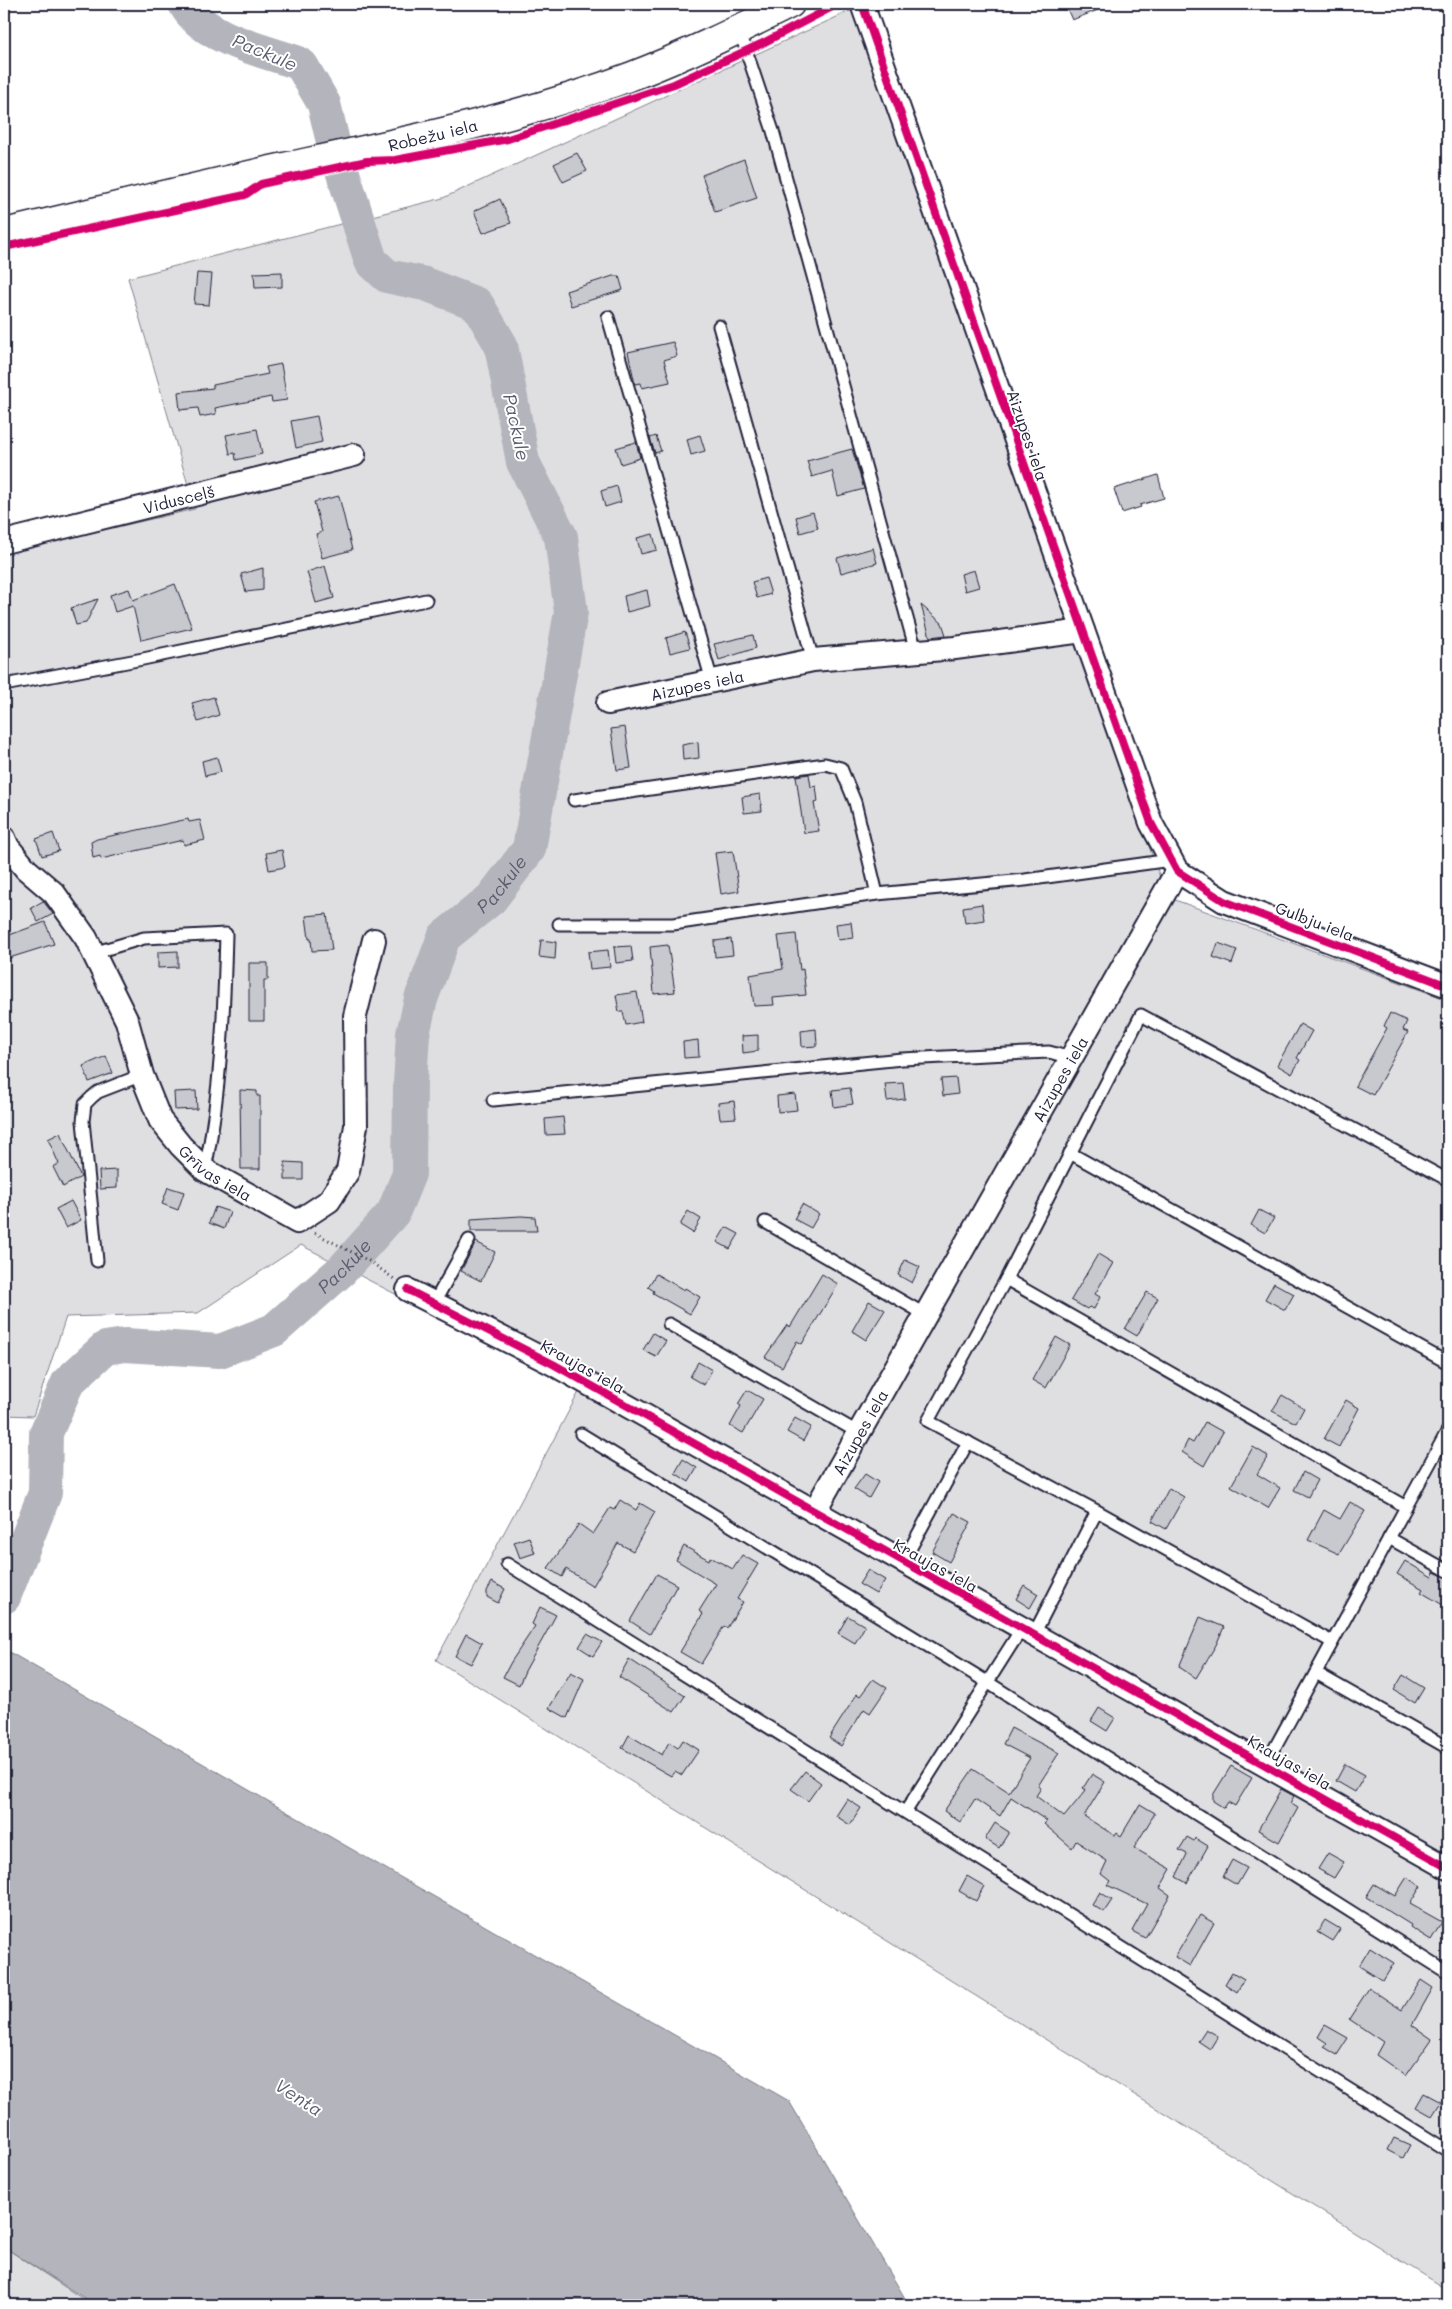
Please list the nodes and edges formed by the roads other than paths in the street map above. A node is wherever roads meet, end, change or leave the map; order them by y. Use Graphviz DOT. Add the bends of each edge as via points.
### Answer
graph roads {
  1 [pos="790,4"];
  2 [pos="862,4"];
  3 [pos="739,29"];
  4 [pos="4,233"];
  5 [pos="608,317"];
  6 [pos="719,326"];
  7 [pos="354,455"];
  8 [pos="4,542"];
  9 [pos="426,600"];
  10 [pos="1083,631"];
  11 [pos="916,651"];
  12 [pos="814,660"];
  13 [pos="712,681"];
  14 [pos="4,685"];
  15 [pos="608,703"];
  16 [pos="574,800"];
  17 [pos="4,838"];
  18 [pos="1174,866"];
  19 [pos="877,894"];
  20 [pos="559,924"];
  21 [pos="374,940"];
  22 [pos="93,953"];
  23 [pos="1448,986"];
  24 [pos="1072,1058"];
  25 [pos="142,1075"];
  26 [pos="493,1100"];
  27 [pos="1070,1153"];
  28 [pos="206,1170"];
  29 [pos="1448,1180"];
  30 [pos="765,1222"];
  31 [pos="469,1240"];
  32 [pos="97,1261"];
  33 [pos="1006,1279"];
  34 [pos="408,1290"];
  35 [pos="434,1303"];
  36 [pos="926,1315"];
  37 [pos="670,1324"];
  38 [pos="1448,1362"];
  39 [pos="1448,1430"];
  40 [pos="859,1433"];
  41 [pos="581,1434"];
  42 [pos="968,1442"];
  43 [pos="1406,1507"];
  44 [pos="1097,1511"];
  45 [pos="814,1512"];
  46 [pos="1389,1538"];
  47 [pos="902,1562"];
  48 [pos="506,1564"];
  49 [pos="1448,1571"];
  50 [pos="1028,1631"];
  51 [pos="1332,1642"];
  52 [pos="1316,1673"];
  53 [pos="987,1682"];
  54 [pos="1448,1748"];
  55 [pos="1266,1764"];
  56 [pos="906,1811"];
  57 [pos="1448,1868"];
  58 [pos="1448,1973"];
  59 [pos="1448,2151"];
  1 -- 3 [label="main road, Robežu iela"];
  2 -- 10 [label="street, Aizupes iela"];
  3 -- 4 [label="main road, Robežu iela" via="631,76 528,110 366,151"];
  3 -- 11 [label="lane" via="773,131"];
  5 -- 13 [label="lane"];
  6 -- 12 [label="lane"];
  7 -- 8 [label="street, Vidusceļš"];
  9 -- 14 [label="lane" via="144,660"];
  10 -- 11 [label="street, Aizupes iela"];
  10 -- 18 [label="street, Aizupes iela" via="1150,823"];
  11 -- 12 [label="street, Aizupes iela"];
  12 -- 13 [label="street, Aizupes iela"];
  13 -- 15 [label="street, Aizupes iela"];
  16 -- 19 [label="lane" via="824,764 841,768 855,802"];
  17 -- 22 [label="street, Grīvas iela" via="26,869 54,893"];
  18 -- 19 [label="lane"];
  18 -- 23 [label="street, Gulbju iela" via="1224,901"];
  18 -- 24 [label="street, Aizupes iela"];
  19 -- 20 [label="lane" via="673,924"];
  21 -- 28 [label="street, Grīvas iela" via="355,1016 356,1126 348,1171 330,1201 297,1222"];
  22 -- 25 [label="street, Grīvas iela" via="127,1021"];
  22 -- 28 [label="lane" via="144,938 226,934 224,1030 215,1120"];
  24 -- 26 [label="lane" via="1049,1052 902,1059"];
  24 -- 36 [label="street, Aizupes iela"];
  25 -- 28 [label="street, Grīvas iela" via="160,1120"];
  25 -- 32 [label="lane" via="98,1092 85,1104 83,1120"];
  27 -- 29 [label="lane" via="1142,1015"];
  27 -- 33 [label="lane"];
  27 -- 38 [label="lane"];
  30 -- 36 [label="lane"];
  31 -- 35 [label="lane"];
  33 -- 42 [label="lane" via="928,1421"];
  33 -- 43 [label="lane"];
  34 -- 35 [label="street, Kraujas iela"];
  35 -- 45 [label="street, Kraujas iela" via="553,1364"];
  36 -- 40 [label="street, Aizupes iela"];
  37 -- 40 [label="lane"];
  39 -- 43 [label="lane"];
  40 -- 45 [label="street, Aizupes iela"];
  41 -- 53 [label="lane"];
  42 -- 44 [label="lane"];
  42 -- 47 [label="lane"];
  43 -- 46 [label="lane"];
  44 -- 50 [label="lane"];
  44 -- 51 [label="lane"];
  45 -- 47 [label="street, Kraujas iela"];
  46 -- 49 [label="lane"];
  46 -- 51 [label="lane"];
  47 -- 50 [label="street, Kraujas iela"];
  48 -- 56 [label="lane"];
  50 -- 53 [label="lane"];
  50 -- 55 [label="street, Kraujas iela"];
  51 -- 52 [label="lane"];
  52 -- 54 [label="lane"];
  52 -- 55 [label="lane"];
  53 -- 56 [label="lane"];
  53 -- 58 [label="lane"];
  55 -- 57 [label="street, Kraujas iela"];
  56 -- 59 [label="lane"];
}
